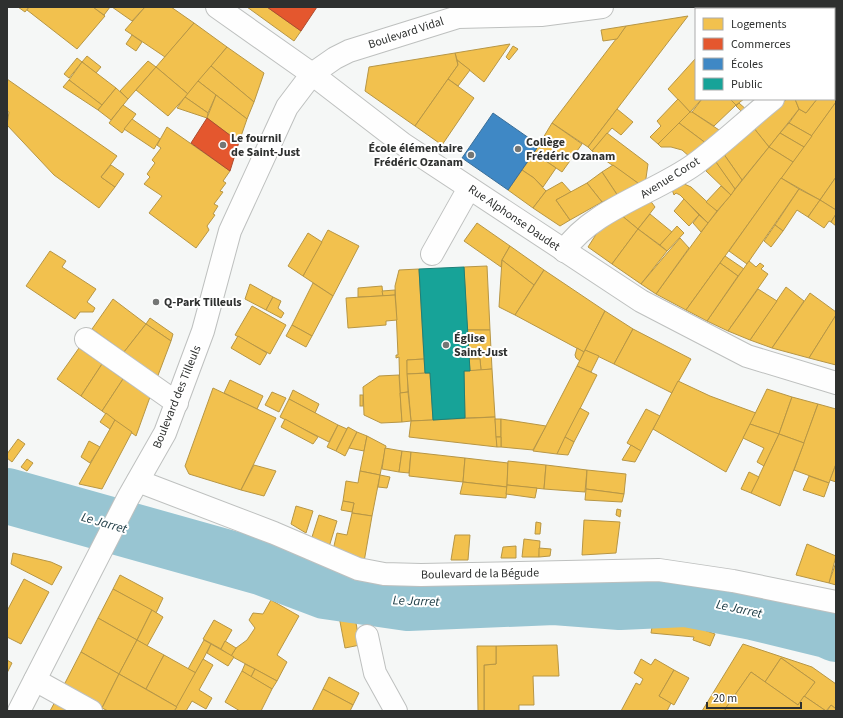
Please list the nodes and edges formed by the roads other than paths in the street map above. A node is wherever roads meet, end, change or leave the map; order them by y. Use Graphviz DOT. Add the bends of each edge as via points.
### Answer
graph roads {
  1 [pos="217,7"];
  2 [pos="602,7"];
  3 [pos="456,10"];
  4 [pos="312,74"];
  5 [pos="772,100"];
  6 [pos="469,188"];
  7 [pos="564,251"];
  8 [pos="432,254"];
  9 [pos="86,339"];
  10 [pos="836,383"];
  11 [pos="177,403"];
  12 [pos="133,490"];
  13 [pos="836,602"];
  14 [pos="366,636"];
  15 [pos="35,680"];
  16 [pos="19,711"];
  17 [pos="91,711"];
  18 [pos="396,711"];
  1 -- 4 [label="street, Rue Alphonse Daudet"];
  2 -- 3 [label="street, Boulevard Vidal" via="541,15"];
  3 -- 4 [label="street, Boulevard Vidal" via="349,51"];
  4 -- 6 [label="street, Rue Alphonse Daudet" via="403,144"];
  4 -- 11 [label="street, Boulevard des Tilleuls" via="287,107 230,231 203,331"];
  5 -- 7 [label="street, Avenue Corot" via="695,164 599,217 579,232"];
  6 -- 7 [label="street, Rue Alphonse Daudet"];
  6 -- 8 [label="street"];
  7 -- 10 [label="street, Rue Alphonse Daudet" via="641,302 748,356"];
  9 -- 11 [label="street"];
  11 -- 12 [label="street, Boulevard des Tilleuls" via="165,433"];
  12 -- 13 [label="street, Boulevard de la Bégude" via="274,533 358,569 384,574 659,570 733,581"];
  12 -- 15 [label="street, Boulevard des Tilleuls"];
  14 -- 18 [label="street" via="375,673"];
  15 -- 16 [label="street, Boulevard des Tilleuls"];
  15 -- 17 [label="street"];
}
